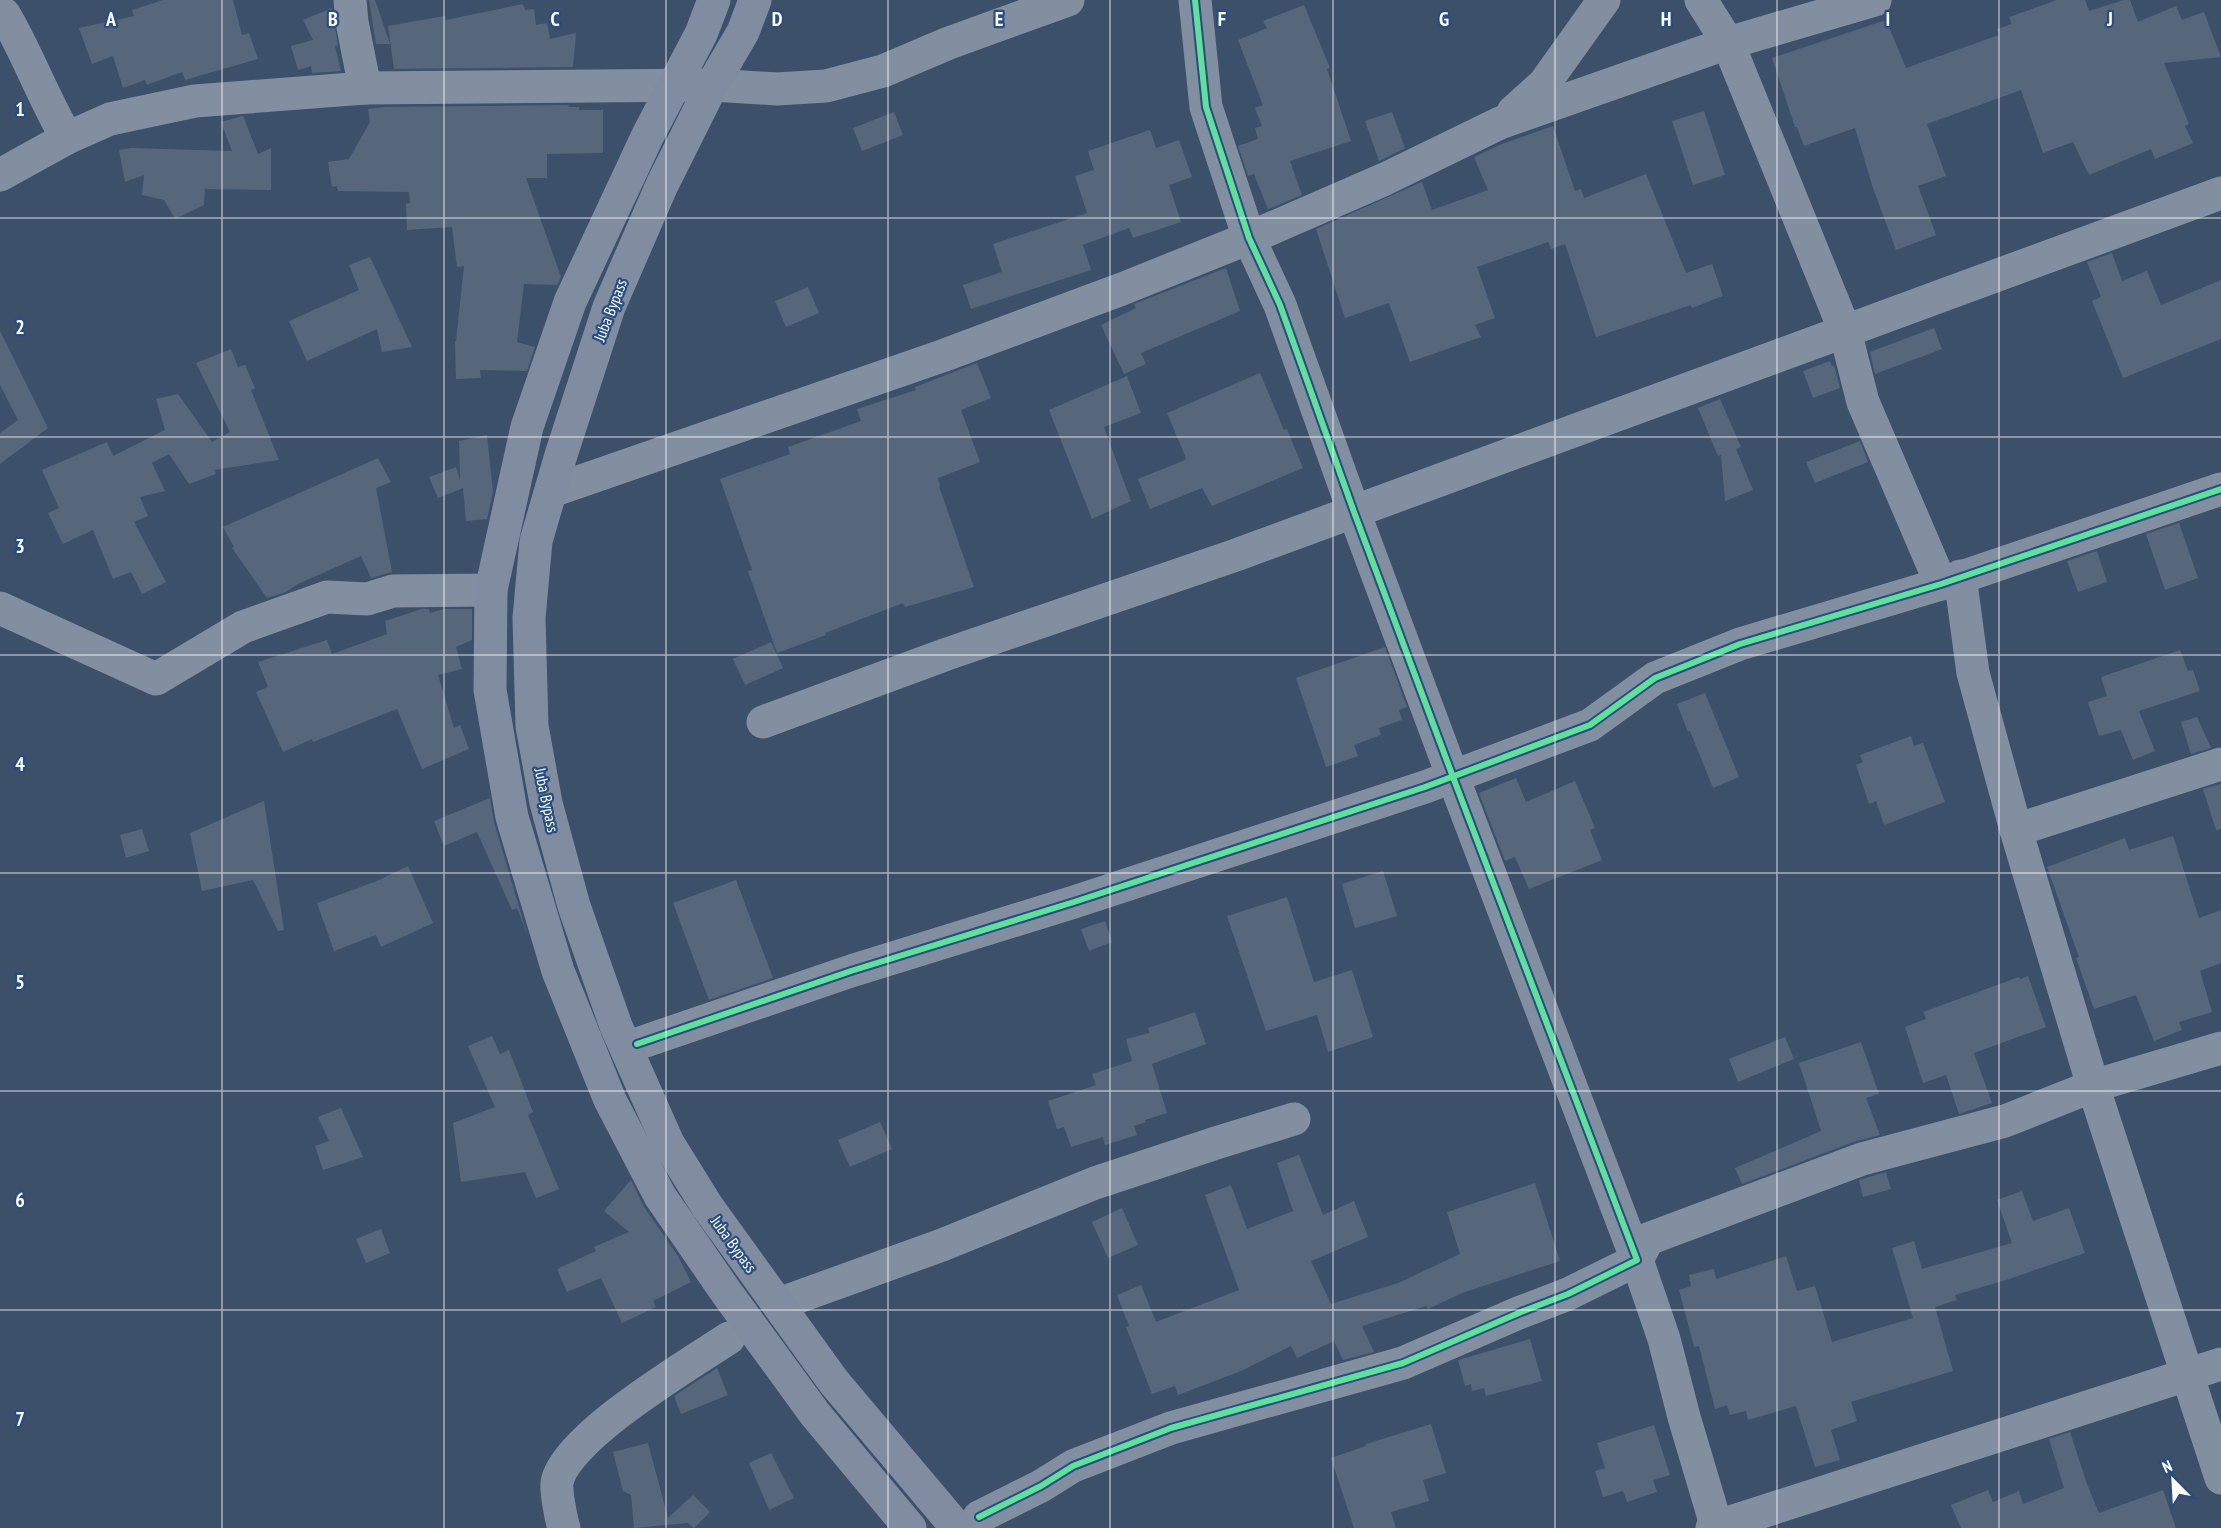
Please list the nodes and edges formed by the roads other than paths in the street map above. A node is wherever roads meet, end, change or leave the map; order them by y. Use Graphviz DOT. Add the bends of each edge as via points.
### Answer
graph roads {
  1 [pos="350,0"];
  2 [pos="714,0"];
  3 [pos="755,0"];
  4 [pos="1068,0"];
  5 [pos="1195,0"];
  6 [pos="1604,0"];
  7 [pos="1701,0"];
  8 [pos="1875,0"];
  9 [pos="0,12"];
  10 [pos="1728,43"];
  11 [pos="712,85"];
  12 [pos="365,88"];
  13 [pos="1500,123"];
  14 [pos="67,138"];
  15 [pos="0,175"];
  16 [pos="2221,194"];
  17 [pos="1249,238"];
  18 [pos="1845,331"];
  19 [pos="558,489"];
  20 [pos="2221,489"];
  21 [pos="1354,512"];
  22 [pos="1950,580"];
  23 [pos="491,590"];
  24 [pos="0,608"];
  25 [pos="763,722"];
  26 [pos="2221,764"];
  27 [pos="1453,777"];
  28 [pos="2016,830"];
  29 [pos="637,1044"];
  30 [pos="2221,1048"];
  31 [pos="2093,1086"];
  32 [pos="1293,1119"];
  33 [pos="1636,1260"];
  34 [pos="787,1301"];
  35 [pos="729,1338"];
  36 [pos="2221,1364"];
  37 [pos="2189,1375"];
  38 [pos="2221,1478"];
  39 [pos="968,1522"];
  40 [pos="564,1528"];
  41 [pos="910,1528"];
  42 [pos="1715,1528"];
  1 -- 12 [label="street"];
  2 -- 23 [label="main road, Juba Bypass" via="702,34 648,135 570,302 527,427"];
  3 -- 11 [label="main road, Juba Bypass" via="743,32"];
  4 -- 11 [label="street" via="883,71 826,86"];
  5 -- 17 [label="street" via="1206,107"];
  6 -- 13 [label="street" via="1544,84"];
  7 -- 10 [label="street"];
  8 -- 10 [label="street"];
  9 -- 14 [label="street" via="17,35 48,106"];
  10 -- 13 [label="street"];
  10 -- 18 [label="street"];
  11 -- 12 [label="street"];
  11 -- 39 [label="main road, Juba Bypass" via="662,185 609,307 539,530 529,618 532,726 546,803 574,906 616,1026 668,1143 707,1206 834,1382"];
  12 -- 14 [label="street" via="195,101 110,119"];
  13 -- 17 [label="street" via="1385,179"];
  14 -- 15 [label="street"];
  16 -- 18 [label="street"];
  17 -- 19 [label="street" via="942,356"];
  17 -- 21 [label="street" via="1280,305"];
  18 -- 21 [label="street"];
  18 -- 22 [label="street" via="1863,402"];
  20 -- 22 [label="street"];
  21 -- 25 [label="street"];
  21 -- 27 [label="street"];
  22 -- 27 [label="street" via="1740,644 1655,678 1590,725"];
  22 -- 28 [label="street"];
  23 -- 24 [label="street" via="393,591 367,599 327,597 243,627 156,679"];
  23 -- 41 [label="main road, Juba Bypass" via="490,690 512,817 558,970 610,1100 660,1196 726,1292 815,1414"];
  26 -- 28 [label="street"];
  27 -- 29 [label="street"];
  27 -- 33 [label="street"];
  28 -- 31 [label="street"];
  30 -- 31 [label="street"];
  31 -- 33 [label="street" via="2005,1121 1862,1159 1688,1223 1648,1239"];
  31 -- 37 [label="street"];
  32 -- 34 [label="street" via="1095,1183 942,1245"];
  33 -- 39 [label="street" via="1568,1294 1403,1363 1172,1428 1093,1458"];
  33 -- 42 [label="street" via="1665,1339"];
  35 -- 40 [label="street" via="612,1417 571,1454 557,1482"];
  36 -- 37 [label="street"];
  37 -- 38 [label="street"];
  37 -- 42 [label="street"];
}
